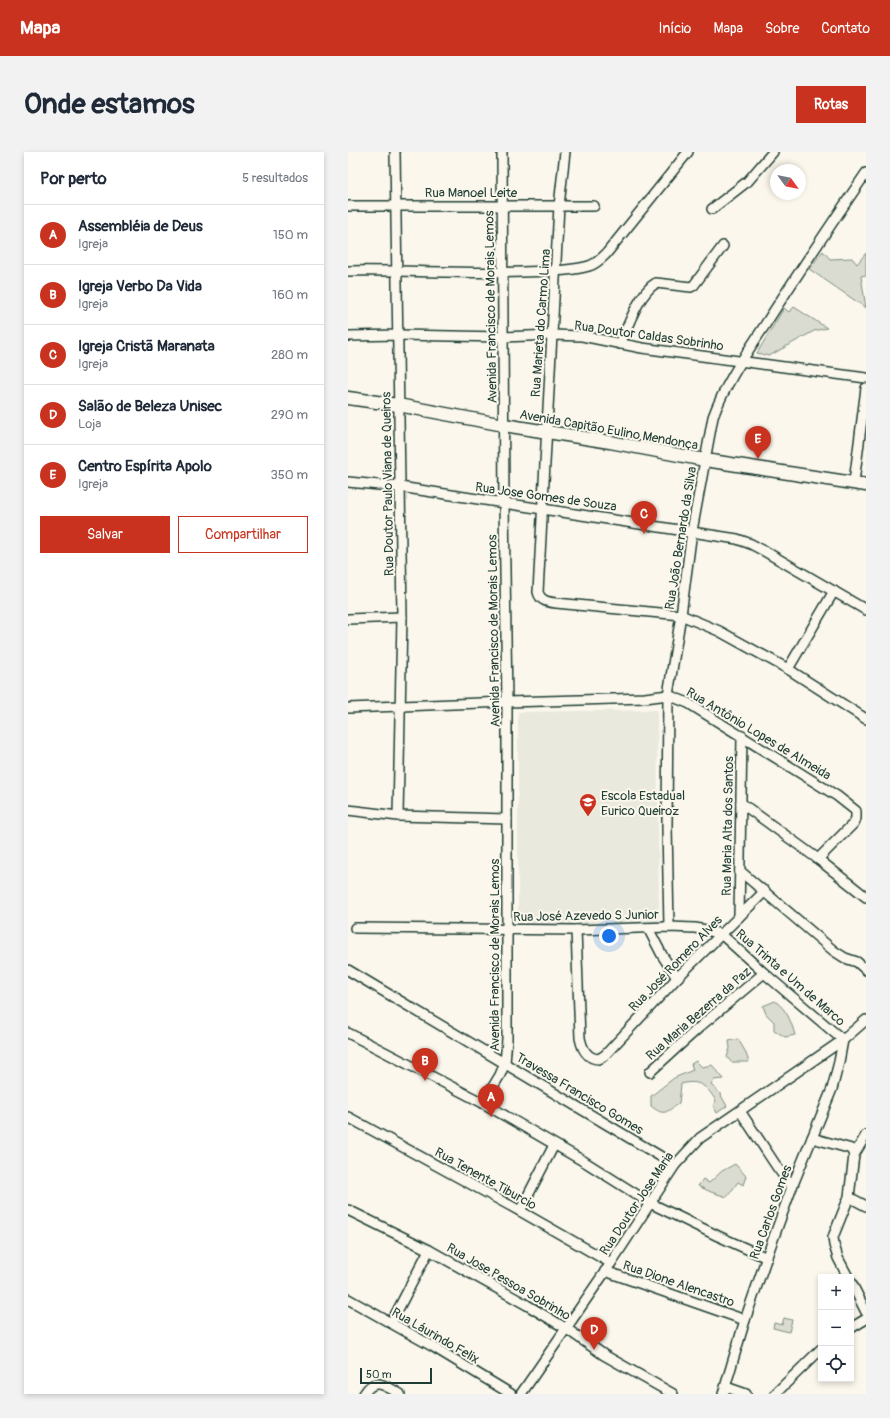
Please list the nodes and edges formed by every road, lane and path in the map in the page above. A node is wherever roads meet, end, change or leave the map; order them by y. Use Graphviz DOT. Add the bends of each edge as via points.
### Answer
graph roads {
  1 [pos="395,152"];
  2 [pos="502,152"];
  3 [pos="564,152"];
  4 [pos="688,152"];
  5 [pos="768,154"];
  6 [pos="866,173"];
  7 [pos="348,206"];
  8 [pos="396,206"];
  9 [pos="502,206"];
  10 [pos="559,206"];
  11 [pos="594,206"];
  12 [pos="712,209"];
  13 [pos="723,246"];
  14 [pos="397,271"];
  15 [pos="556,271"];
  16 [pos="348,272"];
  17 [pos="503,272"];
  18 [pos="399,335"];
  19 [pos="552,335"];
  20 [pos="348,336"];
  21 [pos="503,337"];
  22 [pos="620,344"];
  23 [pos="742,361"];
  24 [pos="866,378"];
  25 [pos="866,388"];
  26 [pos="348,398"];
  27 [pos="398,405"];
  28 [pos="504,425"];
  29 [pos="546,432"];
  30 [pos="705,460"];
  31 [pos="348,482"];
  32 [pos="860,483"];
  33 [pos="400,487"];
  34 [pos="504,504"];
  35 [pos="542,508"];
  36 [pos="692,532"];
  37 [pos="834,591"];
  38 [pos="866,610"];
  39 [pos="681,615"];
  40 [pos="402,617"];
  41 [pos="348,619"];
  42 [pos="788,669"];
  43 [pos="668,695"];
  44 [pos="507,702"];
  45 [pos="399,706"];
  46 [pos="348,708"];
  47 [pos="865,716"];
  48 [pos="742,736"];
  49 [pos="741,803"];
  50 [pos="348,810"];
  51 [pos="398,816"];
  52 [pos="508,819"];
  53 [pos="818,859"];
  54 [pos="740,871"];
  55 [pos="765,891"];
  56 [pos="866,897"];
  57 [pos="739,917"];
  58 [pos="669,927"];
  59 [pos="355,928"];
  60 [pos="648,928"];
  61 [pos="507,929"];
  62 [pos="576,930"];
  63 [pos="721,934"];
  64 [pos="348,970"];
  65 [pos="866,970"];
  66 [pos="764,973"];
  67 [pos="677,978"];
  68 [pos="866,1020"];
  69 [pos="862,1028"];
  70 [pos="348,1033"];
  71 [pos="843,1040"];
  72 [pos="505,1063"];
  73 [pos="650,1072"];
  74 [pos="483,1104"];
  75 [pos="740,1111"];
  76 [pos="348,1117"];
  77 [pos="866,1135"];
  78 [pos="812,1138"];
  79 [pos="554,1145"];
  80 [pos="854,1155"];
  81 [pos="675,1165"];
  82 [pos="792,1187"];
  83 [pos="849,1196"];
  84 [pos="650,1203"];
  85 [pos="866,1206"];
  86 [pos="348,1210"];
  87 [pos="520,1211"];
  88 [pos="429,1250"];
  89 [pos="767,1258"];
  90 [pos="611,1263"];
  91 [pos="605,1271"];
  92 [pos="846,1274"];
  93 [pos="854,1288"];
  94 [pos="348,1299"];
  95 [pos="866,1312"];
  96 [pos="866,1319"];
  97 [pos="745,1320"];
  98 [pos="391,1323"];
  99 [pos="854,1326"];
  100 [pos="567,1329"];
  101 [pos="818,1352"];
  102 [pos="366,1390"];
  103 [pos="725,1390"];
  104 [pos="400,1394"];
  105 [pos="511,1394"];
  106 [pos="521,1394"];
  107 [pos="673,1394"];
  108 [pos="746,1394"];
  109 [pos="775,1394"];
  1 -- 8 [label="street, Rua Doutor Paulo Viana de Queiros"];
  2 -- 9 [label="street, Avenida Francisco de Morais Lemos"];
  3 -- 10 [label="street, Rua Marieta do Carmo Lima"];
  4 -- 15 [label="street" via="598,262 588,267"];
  5 -- 12 [label="street" via="748,181"];
  6 -- 23 [label="street, Rua João Bernardo da Silva"];
  7 -- 8 [label="street, Rua Manoel Leite"];
  8 -- 9 [label="street, Rua Manoel Leite"];
  8 -- 14 [label="street, Rua Doutor Paulo Viana de Queiros"];
  9 -- 10 [label="street, Rua Manoel Leite"];
  9 -- 17 [label="street, Avenida Francisco de Morais Lemos"];
  10 -- 11 [label="street, Rua Manoel Leite"];
  10 -- 15 [label="street, Rua Marieta do Carmo Lima"];
  13 -- 22 [label="street" via="691,287 656,283 647,290"];
  14 -- 16 [label="street"];
  14 -- 17 [label="street"];
  14 -- 18 [label="street, Rua Doutor Paulo Viana de Queiros"];
  15 -- 17 [label="street"];
  15 -- 19 [label="street, Rua Marieta do Carmo Lima"];
  17 -- 21 [label="street, Avenida Francisco de Morais Lemos"];
  18 -- 20 [label="street, Rua Doutor Caldas Sobrinho"];
  18 -- 21 [label="street, Rua Doutor Caldas Sobrinho"];
  18 -- 27 [label="street, Rua Doutor Paulo Viana de Queiros"];
  19 -- 21 [label="street, Rua Doutor Caldas Sobrinho"];
  19 -- 22 [label="street, Rua Doutor Caldas Sobrinho" via="582,336"];
  19 -- 29 [label="street, Rua Marieta do Carmo Lima"];
  21 -- 28 [label="street, Avenida Francisco de Morais Lemos"];
  22 -- 23 [label="street, Rua Doutor Caldas Sobrinho"];
  23 -- 24 [label="street, Rua Doutor Caldas Sobrinho"];
  23 -- 30 [label="street, Rua João Bernardo da Silva" via="719,400"];
  25 -- 32 [label="street"];
  26 -- 27 [label="main road, Avenida Capitão Eulino Mendonça"];
  27 -- 28 [label="main road, Avenida Capitão Eulino Mendonça"];
  27 -- 33 [label="street, Rua Doutor Paulo Viana de Queiros"];
  28 -- 29 [label="main road, Avenida Capitão Eulino Mendonça"];
  28 -- 34 [label="street, Avenida Francisco de Morais Lemos"];
  29 -- 30 [label="main road, Avenida Capitão Eulino Mendonça"];
  29 -- 35 [label="street, Rua Marieta do Carmo Lima"];
  30 -- 32 [label="main road, Avenida Capitão Eulino Mendonça"];
  30 -- 36 [label="street, Rua João Bernardo da Silva"];
  31 -- 33 [label="street, Rua Jose Gomes de Souza"];
  33 -- 34 [label="street, Rua Jose Gomes de Souza"];
  33 -- 40 [label="street, Rua Doutor Paulo Viana de Queiros"];
  34 -- 35 [label="street, Rua Jose Gomes de Souza"];
  34 -- 44 [label="street, Avenida Francisco de Morais Lemos"];
  35 -- 36 [label="street, Rua Jose Gomes de Souza"];
  35 -- 39 [label="street, Rua Marieta do Carmo Lima" via="538,592 543,600 556,604"];
  36 -- 37 [label="street, Rua Jose Gomes de Souza" via="738,539 751,544"];
  36 -- 39 [label="street, Rua João Bernardo da Silva"];
  37 -- 38 [label="street, Rua Jose Gomes de Souza"];
  37 -- 42 [label="street"];
  39 -- 42 [label="street" via="719,631"];
  39 -- 43 [label="street, Rua João Bernardo da Silva"];
  40 -- 41 [label="street"];
  40 -- 45 [label="street, Rua Doutor Paulo Viana de Queiros"];
  42 -- 47 [label="street"];
  43 -- 44 [label="street" via="601,700"];
  43 -- 48 [label="street, Rua Antônio Lopes de Almeida" via="688,703"];
  43 -- 58 [label="street, Rua João Bernardo da Silva"];
  44 -- 45 [label="street"];
  44 -- 52 [label="street, Avenida Francisco de Morais Lemos"];
  45 -- 46 [label="street"];
  45 -- 51 [label="street, Rua Doutor Paulo Viana de Queiros"];
  48 -- 49 [label="street, Rua Maria Alta dos Santos"];
  48 -- 53 [label="street, Rua Antônio Lopes de Almeida" via="837,796 856,811 856,818 850,828"];
  49 -- 53 [label="street"];
  49 -- 54 [label="street, Rua Maria Alta dos Santos"];
  50 -- 51 [label="street"];
  51 -- 52 [label="street"];
  52 -- 61 [label="street, Avenida Francisco de Morais Lemos"];
  53 -- 56 [label="street"];
  54 -- 55 [label="street"];
  54 -- 57 [label="street, Rua Maria Alta dos Santos"];
  55 -- 57 [label="street, Rua José Romero Alves"];
  55 -- 65 [label="street" via="834,951 857,962"];
  57 -- 63 [label="street, Rua José Romero Alves"];
  58 -- 60 [label="street, Rua José Azevedo S Junior"];
  58 -- 63 [label="street, Rua José Azevedo S Junior" via="695,928"];
  59 -- 61 [label="street, Rua José Azevedo S Junior"];
  60 -- 62 [label="street, Rua José Azevedo S Junior"];
  60 -- 67 [label="street"];
  61 -- 62 [label="street, Rua José Azevedo S Junior"];
  61 -- 72 [label="street, Avenida Francisco de Morais Lemos"];
  62 -- 67 [label="street, Rua José Romero Alves" via="582,1045 595,1059 605,1055"];
  63 -- 66 [label="street, Rua Trinta e Um de Marco"];
  63 -- 67 [label="street, Rua José Romero Alves"];
  64 -- 72 [label="street, Travessa Francisco Gomes"];
  66 -- 71 [label="street, Rua Trinta e Um de Marco"];
  66 -- 73 [label="street, Rua Maria Bezerra da Paz"];
  68 -- 69 [label="street, Rua Doutor Jose Maria"];
  69 -- 71 [label="street, Rua Doutor Jose Maria"];
  70 -- 74 [label="street"];
  71 -- 75 [label="street, Rua Doutor Jose Maria"];
  71 -- 78 [label="street, Rua Carlos Gomes" via="832,1090"];
  72 -- 74 [label="street, Avenida Francisco de Morais Lemos"];
  72 -- 81 [label="street, Travessa Francisco Gomes"];
  74 -- 79 [label="street"];
  75 -- 81 [label="street, Rua Doutor Jose Maria" via="700,1138"];
  75 -- 82 [label="street"];
  76 -- 87 [label="street, Rua Tenente Tiburcio"];
  77 -- 80 [label="street"];
  78 -- 80 [label="street" via="851,1149"];
  78 -- 82 [label="street, Rua Carlos Gomes"];
  79 -- 84 [label="street"];
  79 -- 87 [label="street"];
  80 -- 83 [label="street"];
  81 -- 84 [label="street, Rua Doutor Jose Maria"];
  82 -- 89 [label="street, Rua Carlos Gomes"];
  83 -- 85 [label="street"];
  83 -- 92 [label="street" via="833,1237 838,1258"];
  84 -- 89 [label="street"];
  84 -- 90 [label="street, Rua Doutor Jose Maria"];
  86 -- 88 [label="street, Rua Jose Pessoa Sobrinho"];
  87 -- 90 [label="street, Rua Tenente Tiburcio"];
  88 -- 98 [label="street"];
  88 -- 100 [label="street, Rua Jose Pessoa Sobrinho"];
  89 -- 97 [label="street, Rua Carlos Gomes"];
  90 -- 91 [label="street, Rua Doutor Jose Maria"];
  91 -- 97 [label="street, Rua Dione Alencastro"];
  91 -- 100 [label="street, Rua Doutor Jose Maria"];
  93 -- 95 [label="street"];
  94 -- 98 [label="street, Rua Láurindo Felix"];
  96 -- 99 [label="street"];
  97 -- 103 [label="street, Rua Carlos Gomes"];
  98 -- 105 [label="street, Rua Láurindo Felix"];
  100 -- 106 [label="street, Rua Doutor Jose Maria"];
  100 -- 107 [label="street, Rua Jose Pessoa Sobrinho" via="604,1355"];
  101 -- 109 [label="street"];
  102 -- 104 [label="street" via="371,1384 377,1384"];
  103 -- 108 [label="street"];
}
